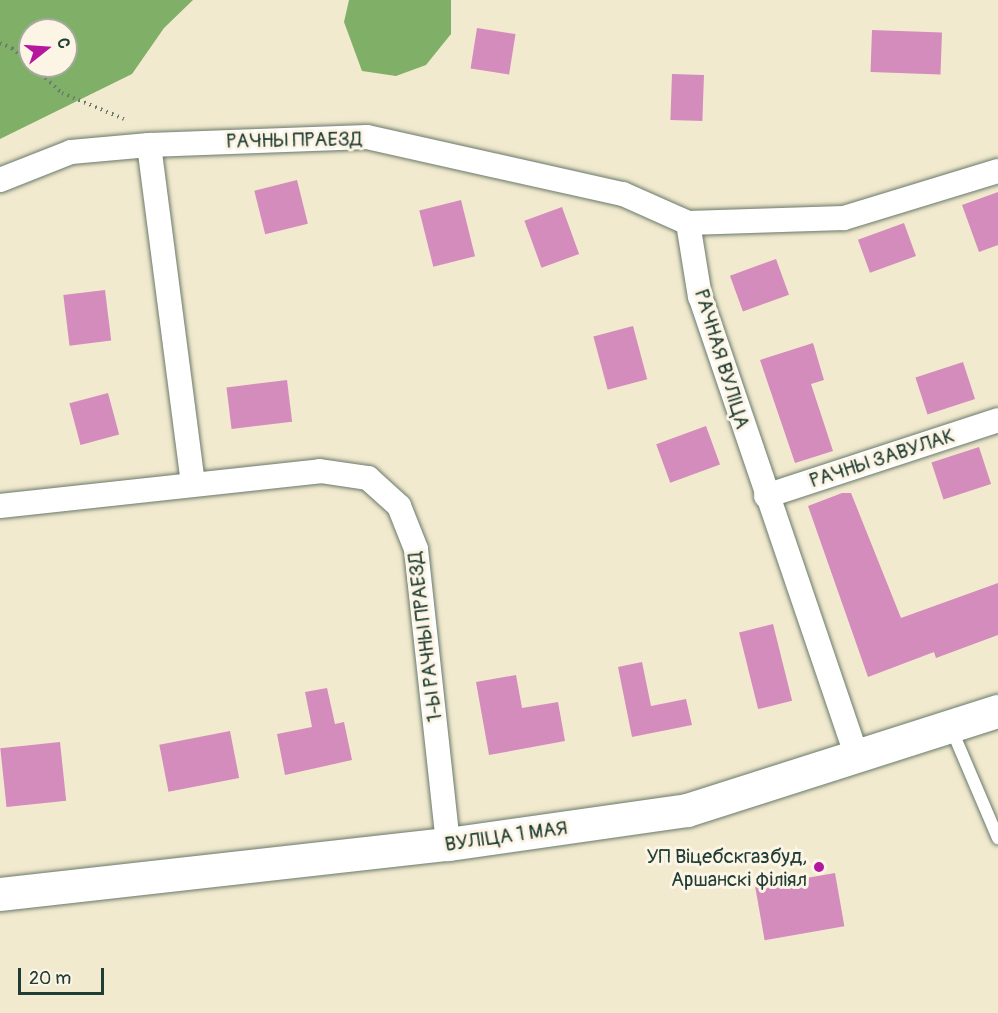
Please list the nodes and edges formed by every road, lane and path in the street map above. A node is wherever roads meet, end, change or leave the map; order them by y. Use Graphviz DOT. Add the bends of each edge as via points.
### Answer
graph roads {
  1 [pos="0,43"];
  2 [pos="18,53"];
  3 [pos="45,78"];
  4 [pos="126,120"];
  5 [pos="149,145"];
  6 [pos="998,171"];
  7 [pos="0,180"];
  8 [pos="688,223"];
  9 [pos="998,420"];
  10 [pos="193,483"];
  11 [pos="766,496"];
  12 [pos="0,506"];
  13 [pos="998,711"];
  14 [pos="951,727"];
  15 [pos="857,757"];
  16 [pos="998,838"];
  17 [pos="448,844"];
  18 [pos="0,894"];
  1 -- 2 [label="path"];
  3 -- 4 [label="path" via="62,93"];
  5 -- 7 [label="street, РАЧНЫ ПРАЕЗД" via="71,152"];
  5 -- 8 [label="street, РАЧНЫ ПРАЕЗД" via="367,137 623,194"];
  5 -- 10 [label="street"];
  6 -- 8 [label="street" via="844,218"];
  8 -- 11 [label="street, РАЧНАЯ ВУЛІЦА" via="700,297"];
  9 -- 11 [label="street, РАЧНЫ ЗАВУЛАК"];
  10 -- 12 [label="street, 1-Ы РАЧНЫ ПРАЕЗД"];
  10 -- 17 [label="street, 1-Ы РАЧНЫ ПРАЕЗД" via="320,471 368,478 399,506 416,549"];
  11 -- 15 [label="street, РАЧНАЯ ВУЛІЦА"];
  13 -- 14 [label="street, ВУЛІЦА 1 МАЯ"];
  14 -- 15 [label="street, ВУЛІЦА 1 МАЯ"];
  14 -- 16 [label="lane"];
  15 -- 17 [label="street, ВУЛІЦА 1 МАЯ" via="687,810"];
  17 -- 18 [label="street, ВУЛІЦА 1 МАЯ"];
}
